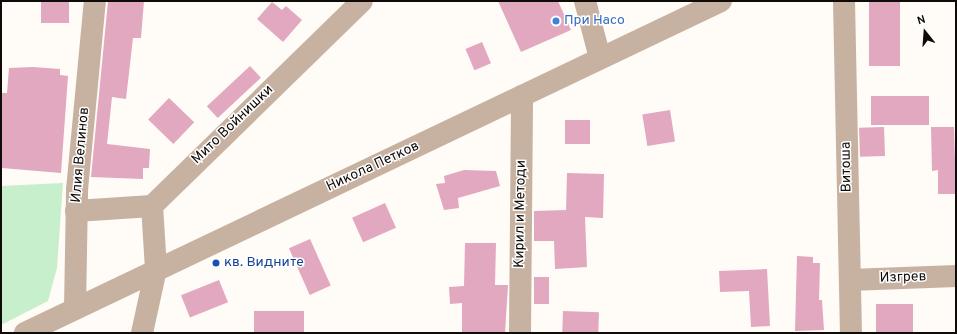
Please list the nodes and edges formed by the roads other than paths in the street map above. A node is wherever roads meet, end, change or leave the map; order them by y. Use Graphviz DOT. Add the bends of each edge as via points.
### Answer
graph roads {
  1 [pos="95,1"];
  2 [pos="362,1"];
  3 [pos="585,1"];
  4 [pos="721,1"];
  5 [pos="844,1"];
  6 [pos="600,58"];
  7 [pos="522,96"];
  8 [pos="152,206"];
  9 [pos="76,211"];
  10 [pos="156,269"];
  11 [pos="956,276"];
  12 [pos="850,280"];
  13 [pos="75,309"];
  14 [pos="25,333"];
  15 [pos="142,333"];
  16 [pos="520,333"];
  17 [pos="851,333"];
  1 -- 9 [label="street, Илия Велинов"];
  2 -- 8 [label="street, Мито Войнишки"];
  3 -- 6 [label="street"];
  4 -- 6 [label="street, Никола Петков"];
  5 -- 12 [label="street, Витоша"];
  6 -- 7 [label="street, Никола Петков"];
  7 -- 10 [label="street, Никола Петков"];
  7 -- 16 [label="street, Кирил и Методи"];
  8 -- 9 [label="street"];
  8 -- 10 [label="street"];
  9 -- 13 [label="street, Илия Велинов"];
  10 -- 13 [label="street, Никола Петков"];
  10 -- 15 [label="street"];
  11 -- 12 [label="street, Изгрев"];
  12 -- 17 [label="street, Витоша"];
  13 -- 14 [label="street, Никола Петков"];
}
